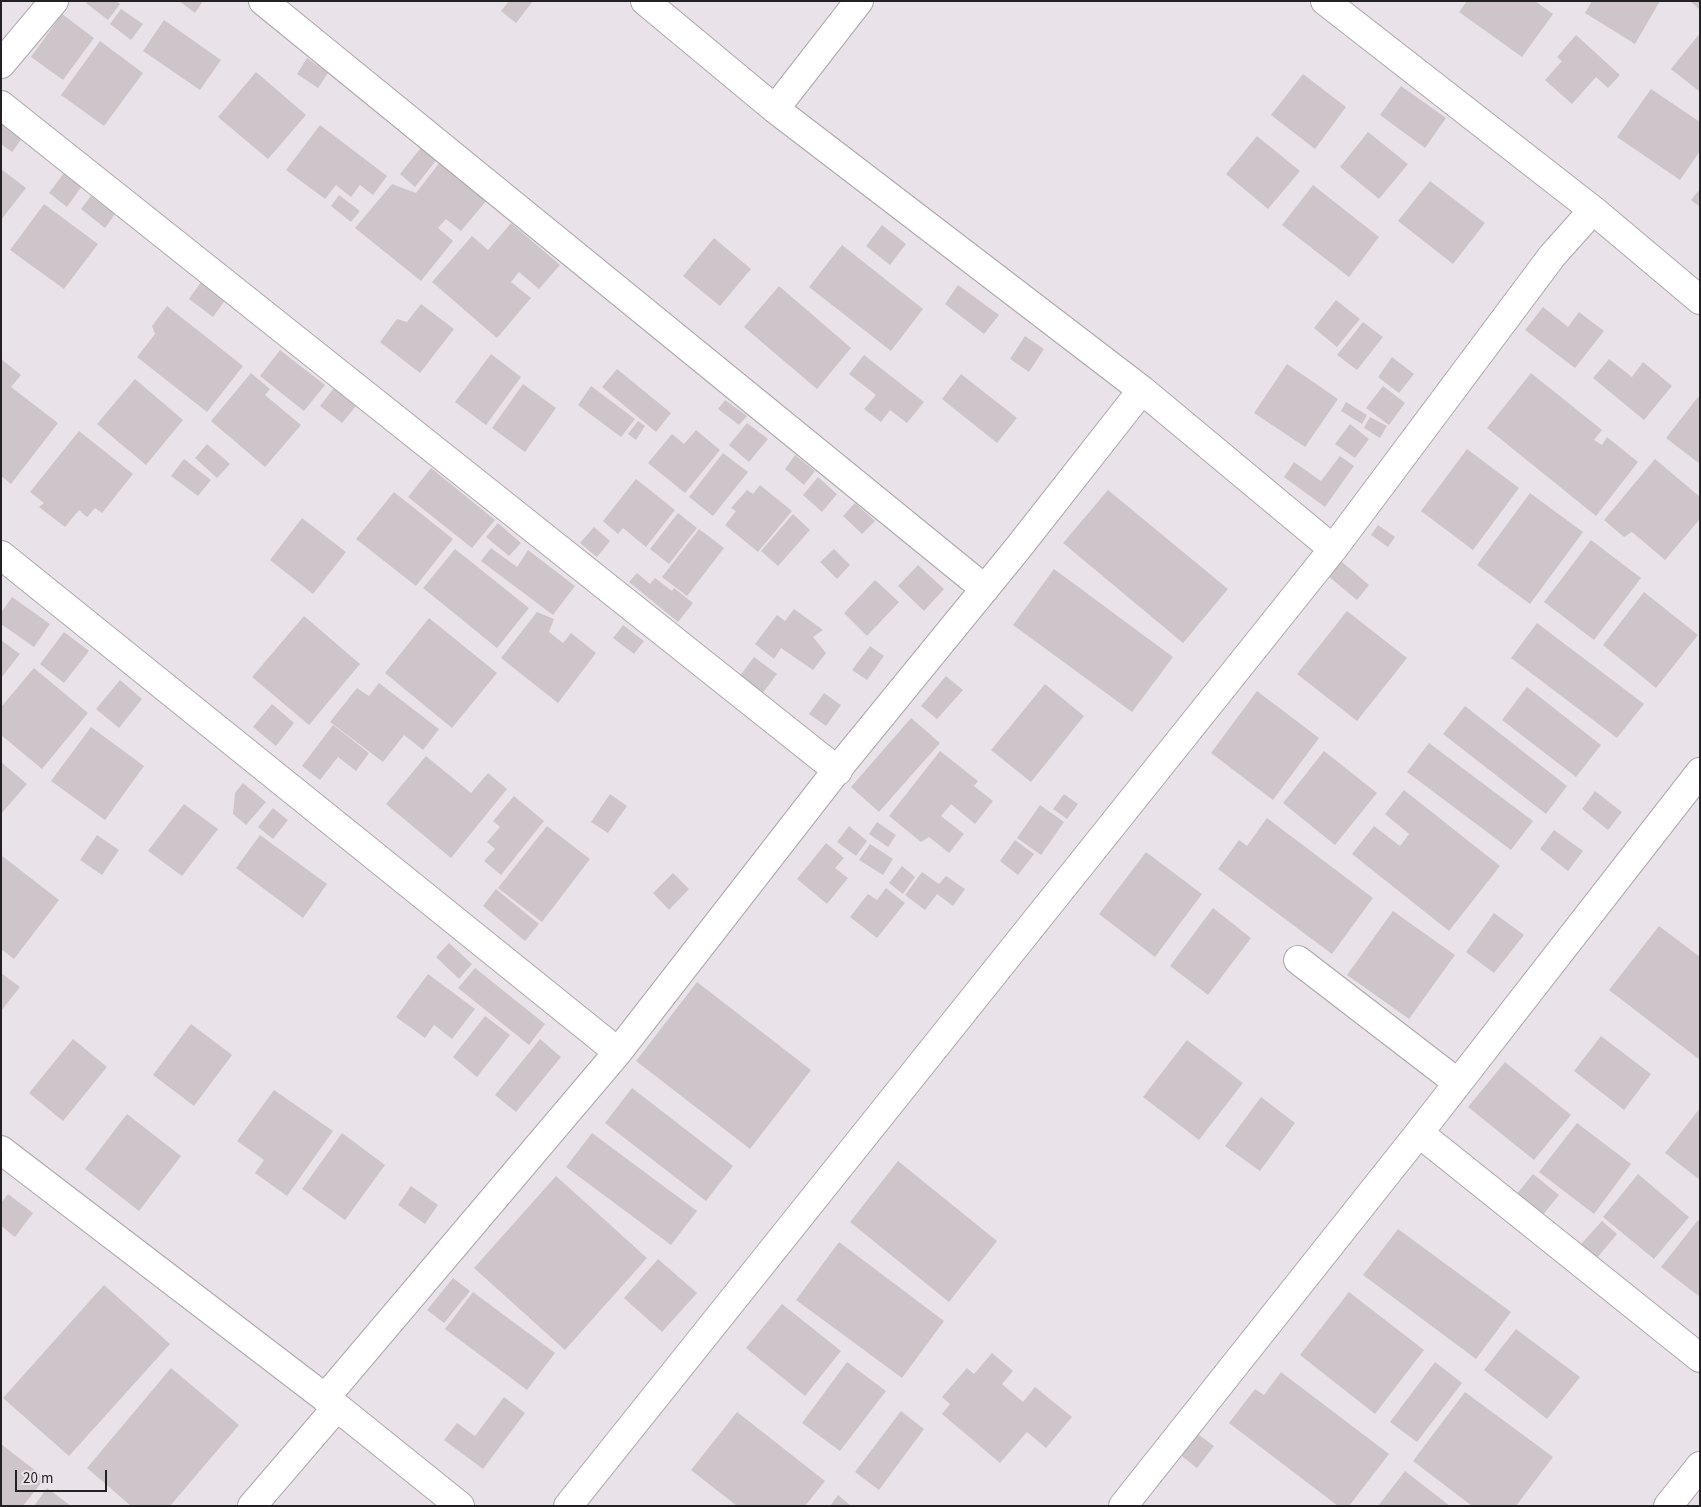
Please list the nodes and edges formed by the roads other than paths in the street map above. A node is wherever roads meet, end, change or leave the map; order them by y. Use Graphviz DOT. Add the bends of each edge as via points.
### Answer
graph roads {
  1 [pos="54,1"];
  2 [pos="263,1"];
  3 [pos="645,1"];
  4 [pos="859,1"];
  5 [pos="1325,1"];
  6 [pos="1,64"];
  7 [pos="1,105"];
  8 [pos="775,109"];
  9 [pos="1593,210"];
  10 [pos="1700,300"];
  11 [pos="1142,390"];
  12 [pos="1334,549"];
  13 [pos="1,555"];
  14 [pos="985,589"];
  15 [pos="838,771"];
  16 [pos="1700,772"];
  17 [pos="1298,960"];
  18 [pos="618,1052"];
  19 [pos="1458,1083"];
  20 [pos="1419,1133"];
  21 [pos="1,1150"];
  22 [pos="1700,1358"];
  23 [pos="331,1403"];
  24 [pos="1700,1466"];
  25 [pos="252,1506"];
  26 [pos="460,1506"];
  27 [pos="568,1506"];
  28 [pos="1123,1506"];
  29 [pos="1668,1506"];
  1 -- 6 [label="street"];
  2 -- 14 [label="street"];
  3 -- 8 [label="street"];
  4 -- 8 [label="street"];
  5 -- 9 [label="street"];
  7 -- 15 [label="street"];
  8 -- 11 [label="street"];
  9 -- 10 [label="street"];
  9 -- 12 [label="street" via="1552,256"];
  11 -- 12 [label="street"];
  11 -- 14 [label="street"];
  12 -- 27 [label="street"];
  13 -- 18 [label="street"];
  14 -- 15 [label="street"];
  15 -- 18 [label="street"];
  16 -- 19 [label="street"];
  17 -- 19 [label="street"];
  18 -- 23 [label="street"];
  19 -- 20 [label="street"];
  20 -- 22 [label="street"];
  20 -- 28 [label="street"];
  21 -- 23 [label="street"];
  23 -- 25 [label="street"];
  23 -- 26 [label="street"];
  24 -- 29 [label="street"];
}
